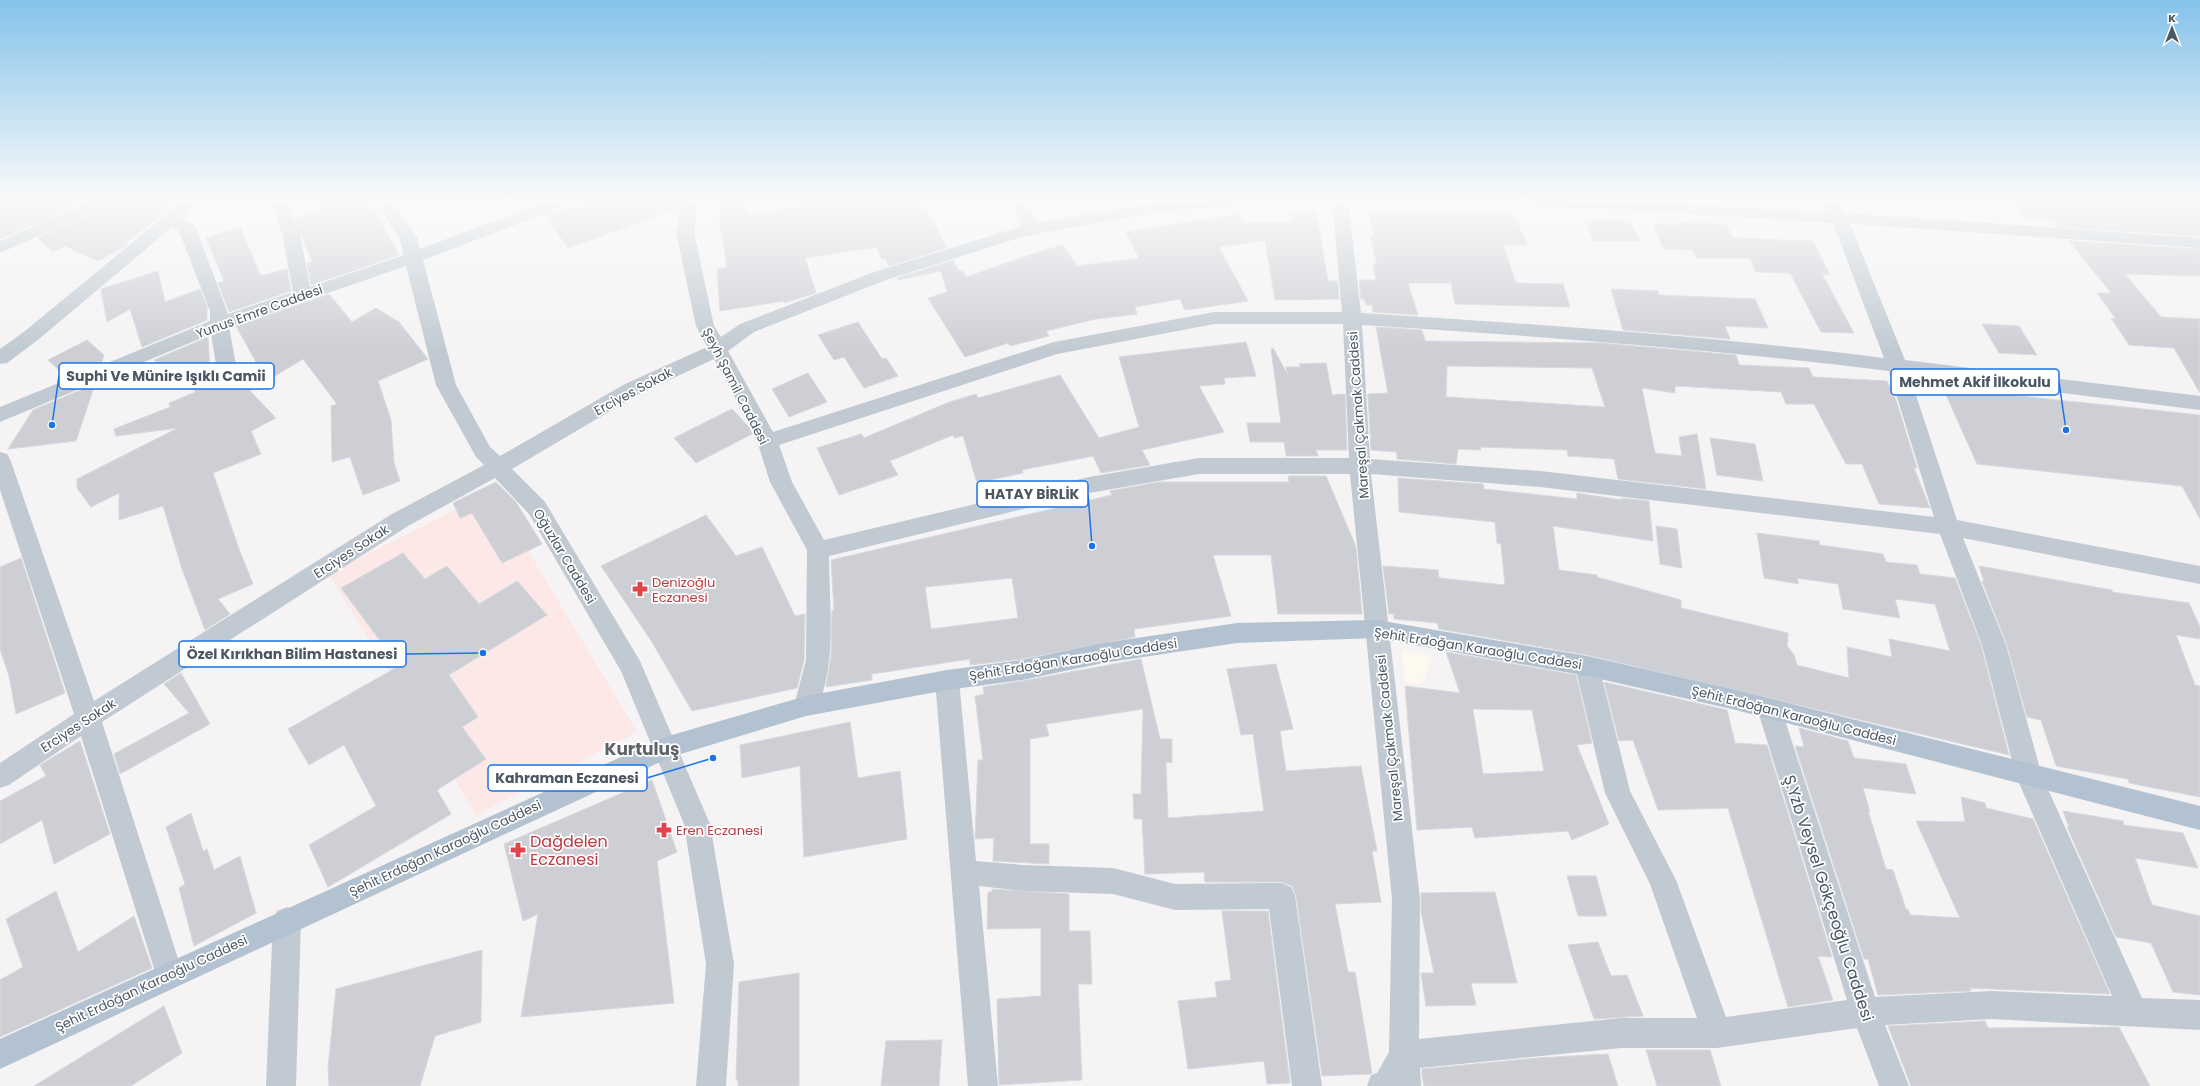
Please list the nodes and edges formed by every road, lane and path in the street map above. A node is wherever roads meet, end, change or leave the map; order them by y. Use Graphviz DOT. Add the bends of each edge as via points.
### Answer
graph roads {
  1 [pos="134,250"];
  2 [pos="195,250"];
  3 [pos="295,250"];
  4 [pos="412,250"];
  5 [pos="433,250"];
  6 [pos="689,250"];
  7 [pos="966,250"];
  8 [pos="1345,250"];
  9 [pos="1852,250"];
  10 [pos="414,257"];
  11 [pos="302,294"];
  12 [pos="1352,318"];
  13 [pos="219,324"];
  14 [pos="716,350"];
  15 [pos="0,358"];
  16 [pos="1897,365"];
  17 [pos="228,376"];
  18 [pos="2200,403"];
  19 [pos="0,415"];
  20 [pos="766,441"];
  21 [pos="0,459"];
  22 [pos="1360,466"];
  23 [pos="498,467"];
  24 [pos="1948,528"];
  25 [pos="818,550"];
  26 [pos="2200,575"];
  27 [pos="1377,629"];
  28 [pos="1587,666"];
  29 [pos="947,680"];
  30 [pos="806,706"];
  31 [pos="1769,708"];
  32 [pos="88,718"];
  33 [pos="665,748"];
  34 [pos="2029,776"];
  35 [pos="0,777"];
  36 [pos="2200,818"];
  37 [pos="964,872"];
  38 [pos="287,920"];
  39 [pos="169,974"];
  40 [pos="1865,1012"];
  41 [pos="2134,1013"];
  42 [pos="2200,1015"];
  43 [pos="1717,1033"];
  44 [pos="0,1054"];
  45 [pos="1404,1055"];
  46 [pos="281,1086"];
  47 [pos="711,1086"];
  48 [pos="983,1086"];
  49 [pos="1306,1086"];
  50 [pos="1382,1086"];
  51 [pos="1406,1086"];
  52 [pos="1894,1086"];
  1 -- 15 [label="street" via="32,336"];
  2 -- 13 [label="street" via="219,311"];
  3 -- 11 [label="street"];
  4 -- 10 [label="street, Oğuzlar Caddesi"];
  5 -- 10 [label="street, Yunus Emre Caddesi"];
  6 -- 14 [label="street, Şeyh Şamil Caddesi" via="704,326"];
  7 -- 14 [label="street, Erciyes Sokak" via="873,279 747,328"];
  8 -- 12 [label="street, Mareşal Çakmak Caddesi"];
  9 -- 16 [label="street"];
  10 -- 11 [label="street, Yunus Emre Caddesi"];
  10 -- 23 [label="street, Oğuzlar Caddesi" via="446,385 483,452"];
  11 -- 13 [label="street, Yunus Emre Caddesi"];
  12 -- 16 [label="street" via="1538,331"];
  12 -- 20 [label="street" via="1214,318 1054,348"];
  12 -- 22 [label="street, Mareşal Çakmak Caddesi"];
  13 -- 17 [label="street"];
  13 -- 19 [label="street, Yunus Emre Caddesi"];
  14 -- 20 [label="street, Şeyh Şamil Caddesi"];
  14 -- 23 [label="street, Erciyes Sokak" via="632,388"];
  16 -- 18 [label="street"];
  16 -- 24 [label="street"];
  20 -- 25 [label="street, Şeyh Şamil Caddesi" via="781,482"];
  21 -- 32 [label="street"];
  22 -- 24 [label="street" via="1540,479"];
  22 -- 25 [label="street" via="1199,466 1089,485"];
  22 -- 27 [label="street, Mareşal Çakmak Caddesi"];
  23 -- 32 [label="street, Erciyes Sokak" via="400,520"];
  23 -- 33 [label="street, Oğuzlar Caddesi" via="541,515 632,668"];
  24 -- 26 [label="street"];
  24 -- 34 [label="street" via="1994,645"];
  25 -- 30 [label="street, Şeyh Şamil Caddesi" via="818,660"];
  27 -- 28 [label="main road, Şehit Erdoğan Karaoğlu Caddesi"];
  27 -- 29 [label="main road, Şehit Erdoğan Karaoğlu Caddesi" via="1237,633 1103,653 1022,670"];
  27 -- 45 [label="street, Mareşal Çakmak Caddesi" via="1406,899"];
  28 -- 31 [label="main road, Şehit Erdoğan Karaoğlu Caddesi"];
  28 -- 43 [label="street" via="1618,792 1662,880"];
  29 -- 30 [label="main road, Şehit Erdoğan Karaoğlu Caddesi"];
  29 -- 37 [label="street"];
  30 -- 33 [label="main road, Şehit Erdoğan Karaoğlu Caddesi"];
  31 -- 34 [label="main road, Şehit Erdoğan Karaoğlu Caddesi"];
  31 -- 40 [label="street, Ş.Yzb Veysel Gökçeoğlu Caddesi"];
  32 -- 35 [label="street, Erciyes Sokak"];
  32 -- 39 [label="street"];
  33 -- 38 [label="main road, Şehit Erdoğan Karaoğlu Caddesi"];
  33 -- 47 [label="street, Oğuzlar Caddesi" via="697,824 720,964"];
  34 -- 36 [label="main road, Şehit Erdoğan Karaoğlu Caddesi"];
  34 -- 41 [label="street"];
  37 -- 48 [label="street"];
  37 -- 49 [label="street" via="1022,878 1113,881 1175,897 1281,896"];
  38 -- 39 [label="main road, Şehit Erdoğan Karaoğlu Caddesi"];
  38 -- 46 [label="street"];
  39 -- 44 [label="main road, Şehit Erdoğan Karaoğlu Caddesi"];
  40 -- 41 [label="street" via="1991,1005"];
  40 -- 43 [label="street"];
  40 -- 52 [label="street, Ş.Yzb Veysel Gökçeoğlu Caddesi"];
  41 -- 42 [label="street"];
  43 -- 45 [label="street" via="1621,1033"];
  45 -- 50 [label="street" via="1387,1085"];
  45 -- 51 [label="street, Mareşal Çakmak Caddesi"];
}
